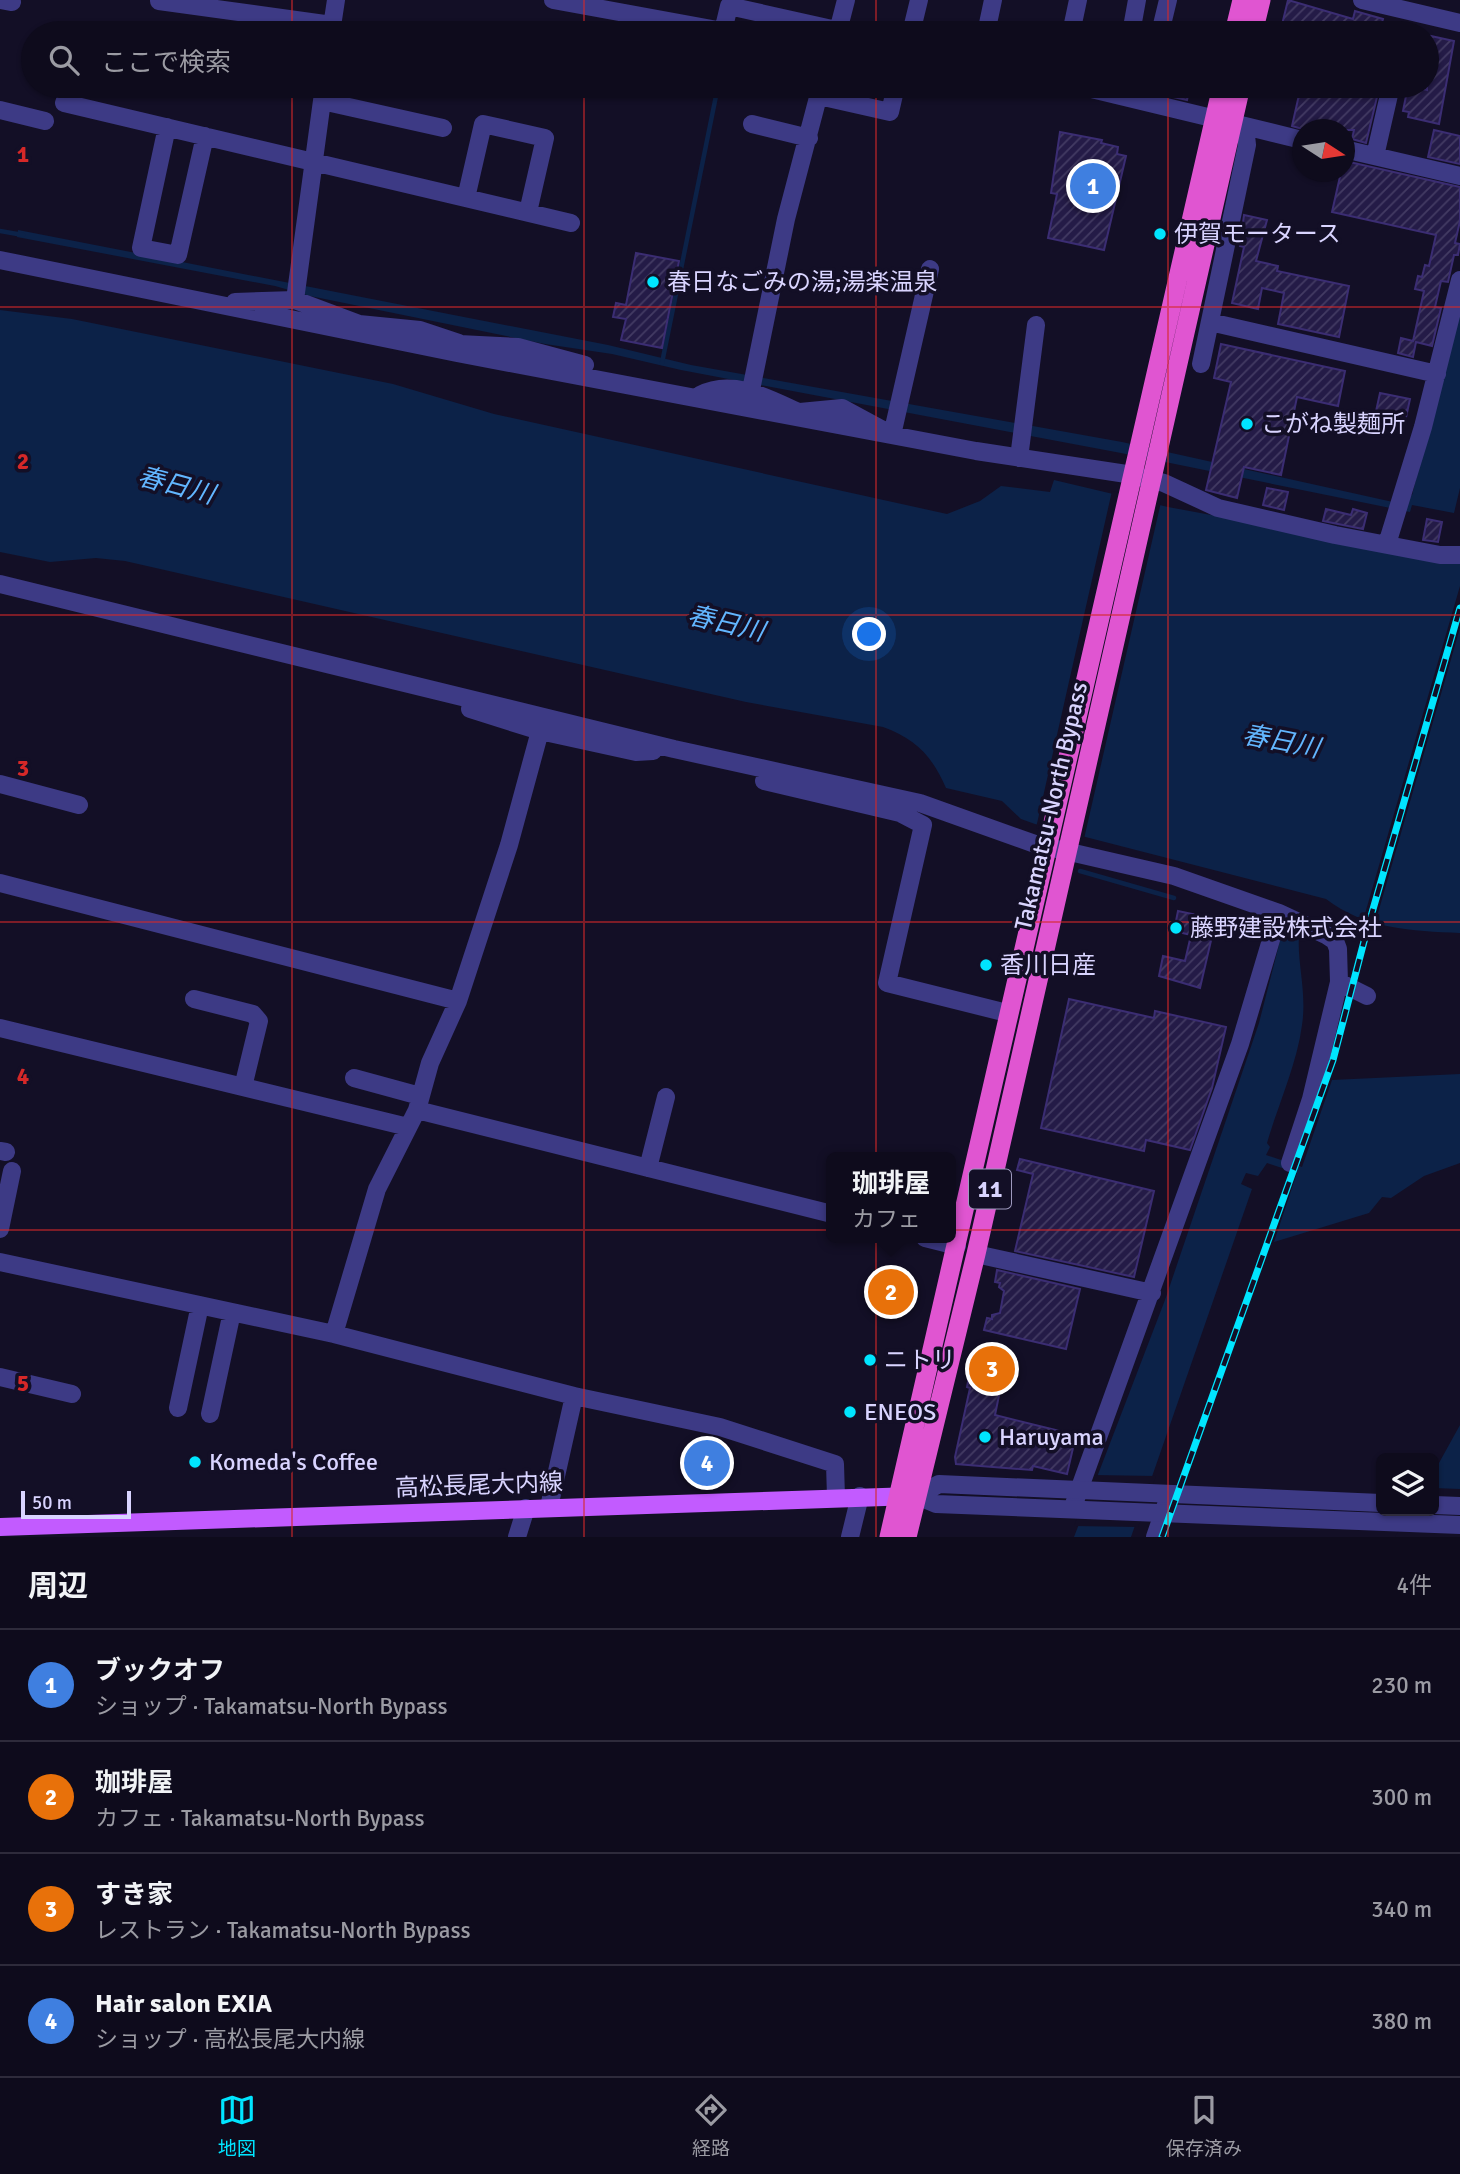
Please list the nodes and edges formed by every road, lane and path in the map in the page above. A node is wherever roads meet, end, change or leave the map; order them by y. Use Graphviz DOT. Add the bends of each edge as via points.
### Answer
graph roads {
  1 [pos="335,0"];
  2 [pos="553,0"];
  3 [pos="846,0"];
  4 [pos="919,0"];
  5 [pos="993,0"];
  6 [pos="1078,0"];
  7 [pos="1137,0"];
  8 [pos="1168,0"];
  9 [pos="1242,0"];
  10 [pos="1261,0"];
  11 [pos="1363,0"];
  12 [pos="159,1"];
  13 [pos="607,4"];
  14 [pos="773,7"];
  15 [pos="647,8"];
  16 [pos="283,21"];
  17 [pos="333,21"];
  18 [pos="690,21"];
  19 [pos="725,21"];
  20 [pos="810,21"];
  21 [pos="841,21"];
  22 [pos="914,21"];
  23 [pos="989,21"];
  24 [pos="1074,21"];
  25 [pos="1133,21"];
  26 [pos="1163,21"];
  27 [pos="1237,21"];
  28 [pos="1256,21"];
  29 [pos="1460,23"];
  30 [pos="322,98"];
  31 [pos="337,98"];
  32 [pos="818,98"];
  33 [pos="843,98"];
  34 [pos="893,98"];
  35 [pos="1159,98"];
  36 [pos="1225,98"];
  37 [pos="1238,98"];
  38 [pos="1388,98"];
  39 [pos="64,103"];
  40 [pos="0,110"];
  41 [pos="45,121"];
  42 [pos="1231,123"];
  43 [pos="752,124"];
  44 [pos="167,127"];
  45 [pos="443,128"];
  46 [pos="205,136"];
  47 [pos="1292,137"];
  48 [pos="809,138"];
  49 [pos="1355,151"];
  50 [pos="1375,156"];
  51 [pos="314,162"];
  52 [pos="1460,176"];
  53 [pos="466,198"];
  54 [pos="528,212"];
  55 [pos="571,223"];
  56 [pos="0,260"];
  57 [pos="930,269"];
  58 [pos="1460,279"];
  59 [pos="295,300"];
  60 [pos="221,305"];
  61 [pos="1210,322"];
  62 [pos="1036,325"];
  63 [pos="358,328"];
  64 [pos="1201,364"];
  65 [pos="1437,374"];
  66 [pos="753,381"];
  67 [pos="694,398"];
  68 [pos="799,415"];
  69 [pos="892,436"];
  70 [pos="1019,458"];
  71 [pos="1144,468"];
  72 [pos="1387,544"];
  73 [pos="1460,555"];
  74 [pos="0,584"];
  75 [pos="447,694"];
  76 [pos="540,731"];
  77 [pos="674,749"];
  78 [pos="738,764"];
  79 [pos="0,784"];
  80 [pos="79,806"];
  81 [pos="1048,841"];
  82 [pos="1068,845"];
  83 [pos="0,883"];
  84 [pos="1279,912"];
  85 [pos="1019,964"];
  86 [pos="1039,969"];
  87 [pos="1339,982"];
  88 [pos="1367,996"];
  89 [pos="194,999"];
  90 [pos="458,1001"];
  91 [pos="1007,1013"];
  92 [pos="0,1028"];
  93 [pos="354,1078"];
  94 [pos="243,1087"];
  95 [pos="666,1097"];
  96 [pos="418,1103"];
  97 [pos="408,1127"];
  98 [pos="1290,1163"];
  99 [pos="648,1168"];
  100 [pos="12,1171"];
  101 [pos="826,1213"];
  102 [pos="0,1229"];
  103 [pos="945,1243"];
  104 [pos="957,1246"];
  105 [pos="976,1254"];
  106 [pos="0,1262"];
  107 [pos="1152,1293"];
  108 [pos="200,1305"];
  109 [pos="232,1312"];
  110 [pos="334,1334"];
  111 [pos="0,1377"];
  112 [pos="72,1394"];
  113 [pos="574,1396"];
  114 [pos="178,1408"];
  115 [pos="210,1414"];
  116 [pos="1082,1491"];
  117 [pos="860,1496"];
  118 [pos="908,1496"];
  119 [pos="836,1497"];
  120 [pos="1376,1503"];
  121 [pos="1157,1504"];
  122 [pos="1439,1505"];
  123 [pos="1460,1506"];
  124 [pos="549,1507"];
  125 [pos="526,1508"];
  126 [pos="1076,1510"];
  127 [pos="1460,1525"];
  128 [pos="0,1527"];
  129 [pos="517,1537"];
  130 [pos="850,1537"];
  131 [pos="889,1537"];
  132 [pos="907,1537"];
  133 [pos="1155,1537"];
  1 -- 17 [label="street"];
  2 -- 13 [label="street" via="600,10"];
  3 -- 21 [label="street"];
  4 -- 22 [label="street"];
  5 -- 23 [label="street"];
  6 -- 24 [label="street"];
  7 -- 25 [label="street"];
  8 -- 26 [label="street"];
  9 -- 27 [label="highway"];
  10 -- 28 [label="highway"];
  11 -- 29 [label="street"];
  12 -- 16 [label="street"];
  13 -- 15 [label="street"];
  14 -- 19 [label="street" via="729,6"];
  14 -- 20 [label="street"];
  15 -- 18 [label="street"];
  30 -- 51 [label="street"];
  31 -- 45 [label="street"];
  32 -- 48 [label="street"];
  33 -- 34 [label="street" via="890,112"];
  35 -- 42 [label="street"];
  36 -- 42 [label="highway, Takamatsu-North Bypass / 11"];
  37 -- 42 [label="highway, Takamatsu-North Bypass / 11"];
  38 -- 50 [label="street"];
  39 -- 44 [label="street"];
  40 -- 41 [label="street"];
  42 -- 47 [label="street"];
  42 -- 61 [label="street" via="1247,145"];
  42 -- 71 [label="highway, Takamatsu-North Bypass / 11"];
  43 -- 48 [label="street"];
  44 -- 46 [label="street"];
  44 -- 46 [label="street" via="141,248 178,256"];
  46 -- 51 [label="street"];
  48 -- 66 [label="street" via="786,219"];
  49 -- 50 [label="street"];
  50 -- 52 [label="street"];
  51 -- 53 [label="street"];
  51 -- 59 [label="street"];
  53 -- 54 [label="street"];
  53 -- 54 [label="street" via="483,124 545,138"];
  54 -- 55 [label="street"];
  56 -- 60 [label="street"];
  57 -- 69 [label="street"];
  58 -- 65 [label="street"];
  59 -- 60 [label="street" via="242,300"];
  59 -- 63 [label="street"];
  60 -- 63 [label="street"];
  61 -- 64 [label="street"];
  61 -- 65 [label="street"];
  62 -- 70 [label="street"];
  63 -- 67 [label="street"];
  65 -- 72 [label="street"];
  66 -- 67 [label="street"];
  66 -- 68 [label="street"];
  67 -- 68 [label="street"];
  68 -- 69 [label="street"];
  69 -- 70 [label="street"];
  70 -- 71 [label="street"];
  71 -- 72 [label="street" via="1218,508"];
  71 -- 81 [label="highway, Takamatsu-North Bypass / 11"];
  71 -- 82 [label="highway, Takamatsu-North Bypass / 11"];
  72 -- 73 [label="street"];
  74 -- 75 [label="street"];
  75 -- 76 [label="street" via="473,712"];
  75 -- 77 [label="street"];
  76 -- 77 [label="street" via="636,752"];
  76 -- 90 [label="street"];
  77 -- 78 [label="street"];
  78 -- 81 [label="street" via="920,803"];
  78 -- 91 [label="street" via="748,777 900,814 923,825 887,983"];
  79 -- 80 [label="street"];
  81 -- 82 [label="street"];
  81 -- 85 [label="highway, Takamatsu-North Bypass / 11"];
  82 -- 84 [label="street"];
  82 -- 86 [label="highway, Takamatsu-North Bypass / 11"];
  83 -- 90 [label="street"];
  84 -- 87 [label="street" via="1335,940"];
  84 -- 107 [label="street" via="1240,1044"];
  85 -- 86 [label="highway"];
  85 -- 91 [label="highway, Takamatsu-North Bypass / 11"];
  86 -- 105 [label="highway, Takamatsu-North Bypass / 11"];
  87 -- 88 [label="street"];
  87 -- 98 [label="street" via="1311,1099"];
  89 -- 94 [label="street" via="253,1014 259,1021"];
  90 -- 96 [label="street" via="429,1063"];
  91 -- 104 [label="highway, Takamatsu-North Bypass / 11"];
  92 -- 94 [label="street"];
  93 -- 96 [label="street"];
  94 -- 97 [label="street"];
  95 -- 99 [label="street"];
  96 -- 97 [label="street"];
  96 -- 99 [label="street"];
  97 -- 110 [label="street" via="377,1189"];
  99 -- 101 [label="street"];
  100 -- 102 [label="street"];
  103 -- 104 [label="street"];
  104 -- 118 [label="highway, Takamatsu-North Bypass / 11"];
  105 -- 107 [label="street"];
  105 -- 118 [label="highway, Takamatsu-North Bypass / 11"];
  106 -- 108 [label="street"];
  107 -- 116 [label="street"];
  108 -- 109 [label="street"];
  108 -- 114 [label="street"];
  109 -- 110 [label="street"];
  109 -- 115 [label="street"];
  110 -- 113 [label="street"];
  111 -- 112 [label="street"];
  113 -- 119 [label="street" via="720,1427 835,1464"];
  113 -- 124 [label="street"];
  116 -- 118 [label="street" via="939,1484"];
  116 -- 121 [label="street"];
  116 -- 126 [label="street"];
  117 -- 118 [label="main road, 高松長尾大内線"];
  117 -- 119 [label="main road, 高松長尾大内線"];
  117 -- 130 [label="street"];
  118 -- 126 [label="street" via="936,1504"];
  118 -- 131 [label="highway, Takamatsu-North Bypass / 11"];
  118 -- 132 [label="highway, Takamatsu-North Bypass / 11"];
  119 -- 124 [label="main road, 高松長尾大内線"];
  120 -- 121 [label="street"];
  121 -- 126 [label="street"];
  121 -- 127 [label="street" via="1285,1520"];
  121 -- 133 [label="street"];
  122 -- 123 [label="street"];
  124 -- 125 [label="main road, 高松長尾大内線"];
  125 -- 128 [label="main road, 高松長尾大内線"];
  125 -- 129 [label="street"];
}
